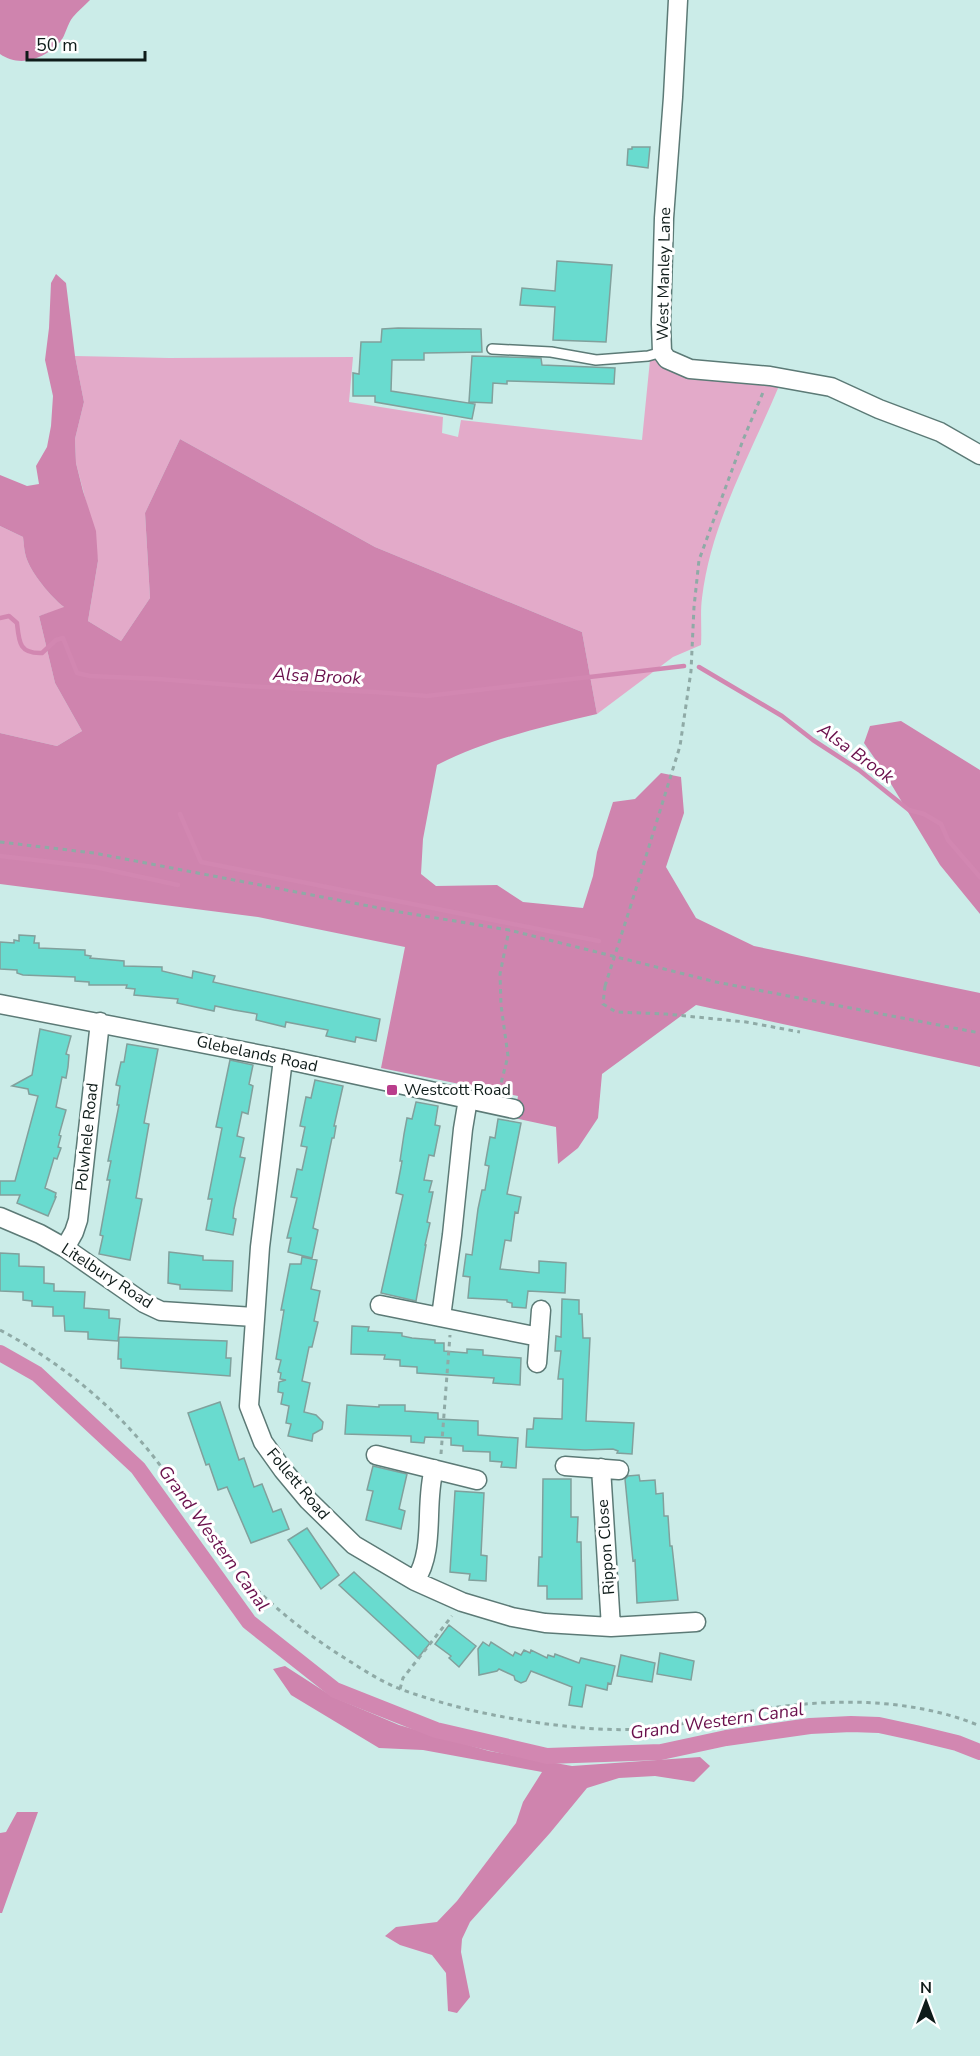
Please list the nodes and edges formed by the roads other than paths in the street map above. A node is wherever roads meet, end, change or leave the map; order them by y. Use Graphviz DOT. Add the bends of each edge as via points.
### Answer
graph roads {
  1 [pos="678,0"];
  2 [pos="492,349"];
  3 [pos="662,352"];
  4 [pos="980,455"];
  5 [pos="0,1004"];
  6 [pos="100,1022"];
  7 [pos="283,1059"];
  8 [pos="468,1099"];
  9 [pos="514,1109"];
  10 [pos="0,1218"];
  11 [pos="64,1248"];
  12 [pos="380,1305"];
  13 [pos="541,1310"];
  14 [pos="254,1317"];
  15 [pos="446,1318"];
  16 [pos="539,1337"];
  17 [pos="537,1363"];
  18 [pos="376,1455"];
  19 [pos="566,1466"];
  20 [pos="601,1468"];
  21 [pos="437,1470"];
  22 [pos="619,1470"];
  23 [pos="477,1480"];
  24 [pos="415,1581"];
  25 [pos="696,1622"];
  26 [pos="611,1627"];
  1 -- 3 [label="street, West Manley Lane" via="664,218"];
  2 -- 3 [label="lane" via="551,352 596,360"];
  3 -- 4 [label="street, West Manley Lane" via="667,359 690,369 770,376 831,387 940,432"];
  5 -- 6 [label="street, Glebelands Road"];
  6 -- 7 [label="street, Glebelands Road"];
  6 -- 11 [label="street, Polwhele Road" via="78,1220"];
  7 -- 8 [label="street, Glebelands Road"];
  7 -- 14 [label="street, Follett Road"];
  8 -- 9 [label="street, Glebelands Road"];
  8 -- 15 [label="street"];
  10 -- 11 [label="street, Litelbury Road"];
  11 -- 14 [label="street, Litelbury Road" via="161,1311"];
  12 -- 15 [label="street"];
  13 -- 16 [label="street"];
  14 -- 24 [label="street, Follett Road" via="249,1406 263,1442 333,1526 354,1545"];
  15 -- 16 [label="street"];
  16 -- 17 [label="street"];
  18 -- 21 [label="street"];
  19 -- 20 [label="street"];
  20 -- 22 [label="street"];
  20 -- 26 [label="street, Rippon Close"];
  21 -- 23 [label="street"];
  21 -- 24 [label="street" via="430,1482 423,1565"];
  24 -- 26 [label="street, Follett Road" via="462,1602 512,1617"];
  25 -- 26 [label="street, Follett Road"];
}
